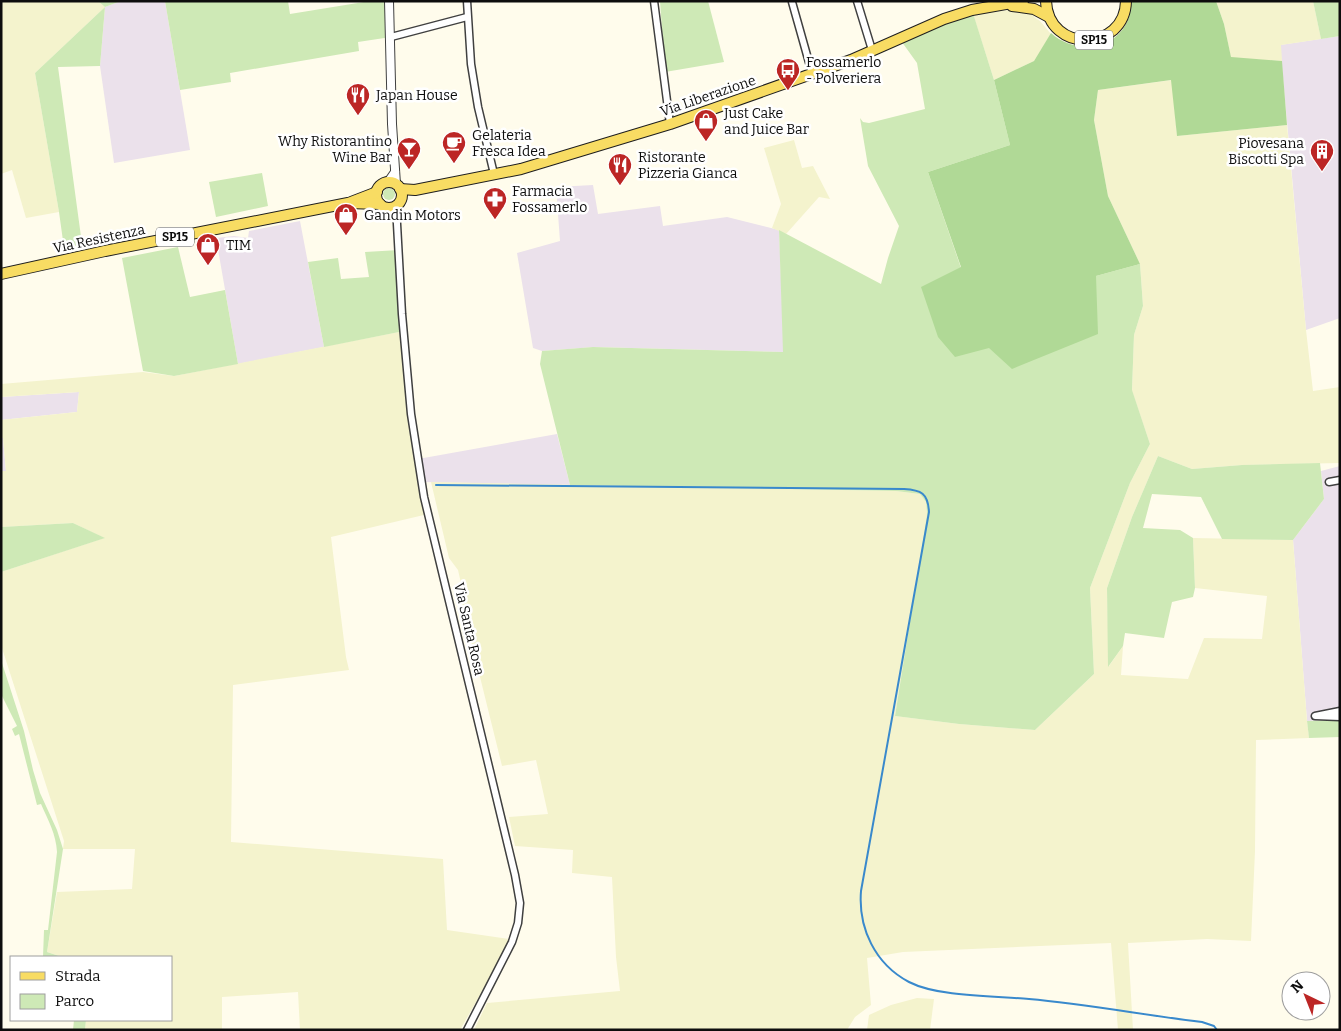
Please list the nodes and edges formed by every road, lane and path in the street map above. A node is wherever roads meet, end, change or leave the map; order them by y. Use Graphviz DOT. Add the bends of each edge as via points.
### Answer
graph roads {
  1 [pos="390,1"];
  2 [pos="467,1"];
  3 [pos="654,1"];
  4 [pos="857,1"];
  5 [pos="1023,1"];
  6 [pos="1046,1"];
  7 [pos="1126,1"];
  8 [pos="792,2"];
  9 [pos="1003,6"];
  10 [pos="467,17"];
  11 [pos="1049,17"];
  12 [pos="390,37"];
  13 [pos="872,50"];
  14 [pos="812,73"];
  15 [pos="670,124"];
  16 [pos="494,174"];
  17 [pos="396,188"];
  18 [pos="377,192"];
  19 [pos="350,202"];
  20 [pos="380,204"];
  21 [pos="393,207"];
  22 [pos="1,274"];
  23 [pos="1340,480"];
  24 [pos="1329,482"];
  25 [pos="1340,711"];
  26 [pos="1340,717"];
  27 [pos="467,1030"];
  1 -- 12 [label="street"];
  2 -- 10 [label="street"];
  3 -- 15 [label="street"];
  4 -- 13 [label="street"];
  5 -- 9 [label="main road, Via Liberazione / SP15"];
  6 -- 11 [label="main road"];
  7 -- 11 [label="main road, SP15" via="1116,27 1098,39 1074,39 1055,27"];
  8 -- 14 [label="street"];
  9 -- 11 [label="main road, Via Liberazione / SP15" via="1034,9"];
  9 -- 13 [label="main road, Via Liberazione / SP15" via="972,10 944,19"];
  10 -- 12 [label="street"];
  10 -- 16 [label="street" via="478,107"];
  12 -- 17 [label="street"];
  13 -- 14 [label="main road, Via Liberazione / SP15"];
  14 -- 15 [label="main road, Via Liberazione / SP15"];
  15 -- 16 [label="main road, Via Liberazione / SP15"];
  16 -- 17 [label="main road, Via Liberazione / SP15" via="415,190"];
  17 -- 18 [label="main road, Via Liberazione / SP15" via="380,186"];
  17 -- 21 [label="main road" via="401,201"];
  18 -- 19 [label="main road, Via Resistenza / SP15"];
  18 -- 20 [label="main road"];
  19 -- 20 [label="main road, Via Resistenza / SP15"];
  19 -- 22 [label="main road, Via Resistenza / SP15"];
  20 -- 21 [label="main road, SP15"];
  21 -- 27 [label="street, Via Santa Rosa" via="397,221 411,414 424,497 520,903 512,942"];
  23 -- 24 [label="street"];
  25 -- 26 [label="street" via="1313,716"];
}
